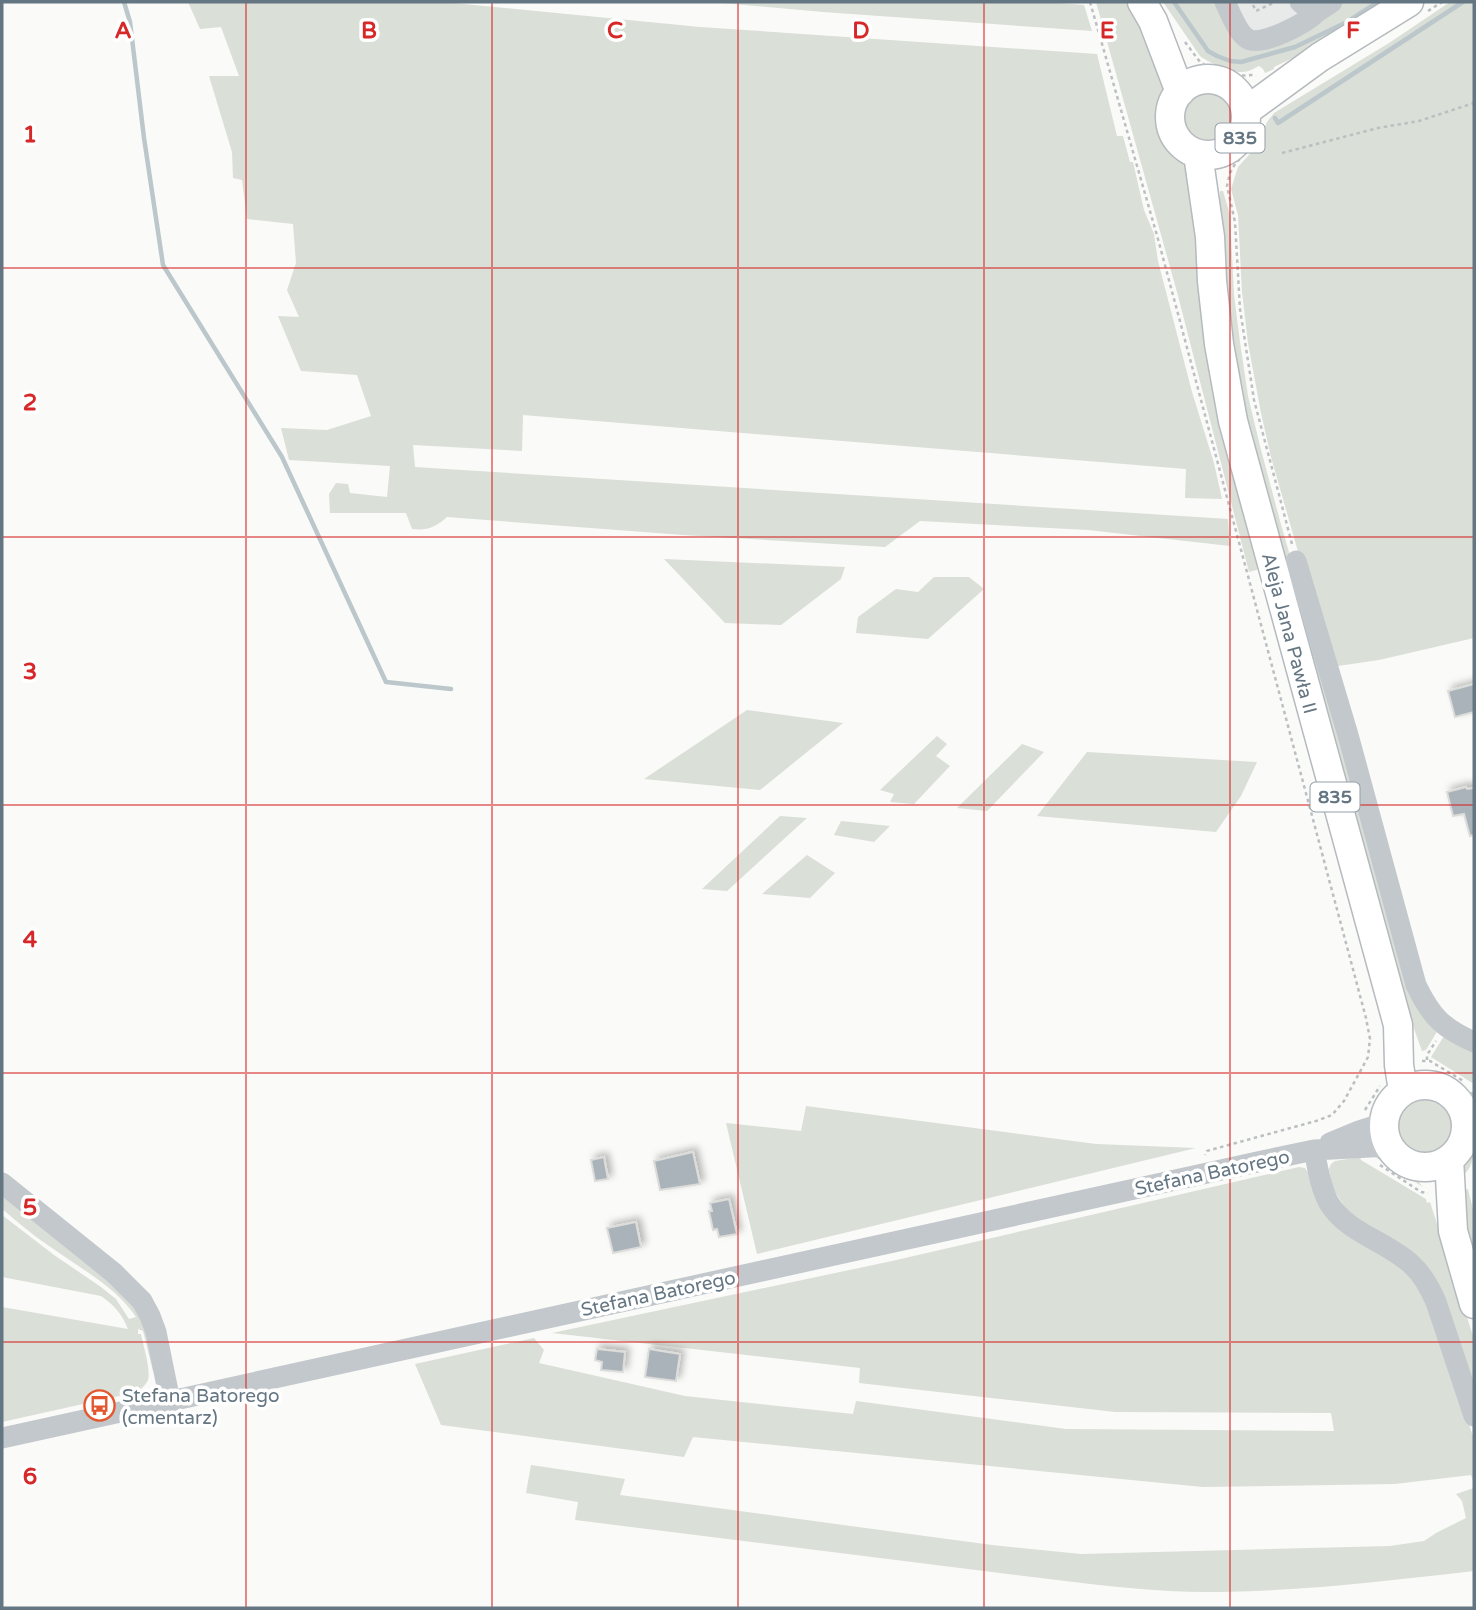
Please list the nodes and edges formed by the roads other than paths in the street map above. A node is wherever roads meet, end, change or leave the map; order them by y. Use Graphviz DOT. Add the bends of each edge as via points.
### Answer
graph roads {
  1 [pos="1225,2"];
  2 [pos="1409,2"];
  3 [pos="1316,5"];
  4 [pos="1148,11"];
  5 [pos="1191,86"];
  6 [pos="1250,101"];
  7 [pos="1210,153"];
  8 [pos="1296,561"];
  9 [pos="1474,1042"];
  10 [pos="1413,1076"];
  11 [pos="1465,1095"];
  12 [pos="1470,1131"];
  13 [pos="1379,1137"];
  14 [pos="1314,1150"];
  15 [pos="1449,1159"];
  16 [pos="1417,1167"];
  17 [pos="2,1183"];
  18 [pos="1453,1231"];
  19 [pos="1474,1304"];
  20 [pos="170,1401"];
  21 [pos="1474,1416"];
  22 [pos="2,1438"];
  1 -- 3 [label="street" via="1242,34 1253,41 1311,18"];
  2 -- 6 [label="main road"];
  4 -- 5 [label="main road"];
  5 -- 6 [label="main road" via="1218,81"];
  5 -- 7 [label="main road, 835" via="1174,101 1173,130 1185,147"];
  6 -- 7 [label="main road, 835" via="1240,138 1234,145"];
  7 -- 10 [label="main road, Aleja Jana Pawła II / 835" via="1212,281 1233,421 1398,1025 1399,1065"];
  8 -- 9 [label="street" via="1416,985 1427,1008 1445,1026"];
  10 -- 11 [label="main road"];
  10 -- 13 [label="main road" via="1390,1104"];
  11 -- 12 [label="main road"];
  12 -- 15 [label="main road"];
  13 -- 14 [label="street, Stefana Batorego" via="1359,1131"];
  13 -- 16 [label="main road" via="1401,1160"];
  14 -- 20 [label="street, Stefana Batorego"];
  14 -- 21 [label="street" via="1322,1186 1335,1211 1410,1264 1430,1289"];
  15 -- 16 [label="main road" via="1433,1167"];
  15 -- 18 [label="main road"];
  16 -- 18 [label="main road"];
  17 -- 20 [label="street" via="142,1301 156,1332"];
  18 -- 19 [label="main road"];
  20 -- 22 [label="street, Stefana Batorego"];
}
